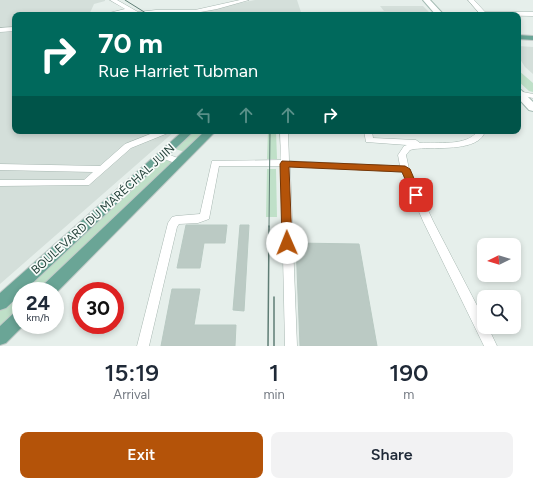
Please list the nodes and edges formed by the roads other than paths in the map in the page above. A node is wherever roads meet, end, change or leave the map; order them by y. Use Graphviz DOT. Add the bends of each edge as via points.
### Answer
graph roads {
  1 [pos="113,0"];
  2 [pos="246,0"];
  3 [pos="426,0"];
  4 [pos="470,0"];
  5 [pos="129,10"];
  6 [pos="119,12"];
  7 [pos="134,12"];
  8 [pos="146,12"];
  9 [pos="179,12"];
  10 [pos="179,12"];
  11 [pos="437,12"];
  12 [pos="481,12"];
  13 [pos="521,14"];
  14 [pos="533,14"];
  15 [pos="12,29"];
  16 [pos="0,30"];
  17 [pos="521,37"];
  18 [pos="533,38"];
  19 [pos="521,42"];
  20 [pos="533,43"];
  21 [pos="521,93"];
  22 [pos="521,95"];
  23 [pos="533,96"];
  24 [pos="533,108"];
  25 [pos="158,134"];
  26 [pos="186,134"];
  27 [pos="208,134"];
  28 [pos="284,134"];
  29 [pos="368,134"];
  30 [pos="480,134"];
  31 [pos="381,141"];
  32 [pos="426,144"];
  33 [pos="162,155"];
  34 [pos="402,155"];
  35 [pos="180,162"];
  36 [pos="285,164"];
  37 [pos="0,168"];
  38 [pos="103,169"];
  39 [pos="405,169"];
  40 [pos="0,183"];
  41 [pos="57,282"];
  42 [pos="0,303"];
  43 [pos="12,326"];
  44 [pos="0,337"];
  45 [pos="143,346"];
  46 [pos="291,346"];
  47 [pos="491,346"];
  1 -- 5 [label="street"];
  2 -- 10 [label="street" via="196,11"];
  3 -- 11 [label="main road"];
  4 -- 12 [label="street"];
  5 -- 6 [label="street"];
  5 -- 7 [label="street"];
  8 -- 9 [label="street"];
  13 -- 14 [label="street"];
  15 -- 16 [label="street"];
  17 -- 18 [label="main road"];
  19 -- 20 [label="main road"];
  21 -- 23 [label="street"];
  22 -- 24 [label="main road"];
  25 -- 38 [label="street" via="128,146"];
  26 -- 33 [label="main road, BOULEVARD DU MARÉCHAL JUIN"];
  27 -- 35 [label="main road, BOULEVARD DU MARÉCHAL JUIN"];
  28 -- 36 [label="street"];
  29 -- 31 [label="street" via="369,140"];
  30 -- 32 [label="street" via="465,143"];
  31 -- 32 [label="street"];
  31 -- 34 [label="street"];
  32 -- 34 [label="street" via="407,148"];
  33 -- 35 [label="street"];
  33 -- 42 [label="main road, BOULEVARD DU MARÉCHAL JUIN"];
  34 -- 39 [label="street"];
  35 -- 41 [label="main road, BOULEVARD DU MARÉCHAL JUIN"];
  36 -- 39 [label="street"];
  36 -- 45 [label="street" via="215,163 205,216 198,220 176,220 172,226"];
  36 -- 46 [label="street"];
  37 -- 38 [label="street"];
  38 -- 40 [label="street" via="86,183"];
  39 -- 47 [label="street" via="428,221"];
  43 -- 44 [label="main road"];
}
